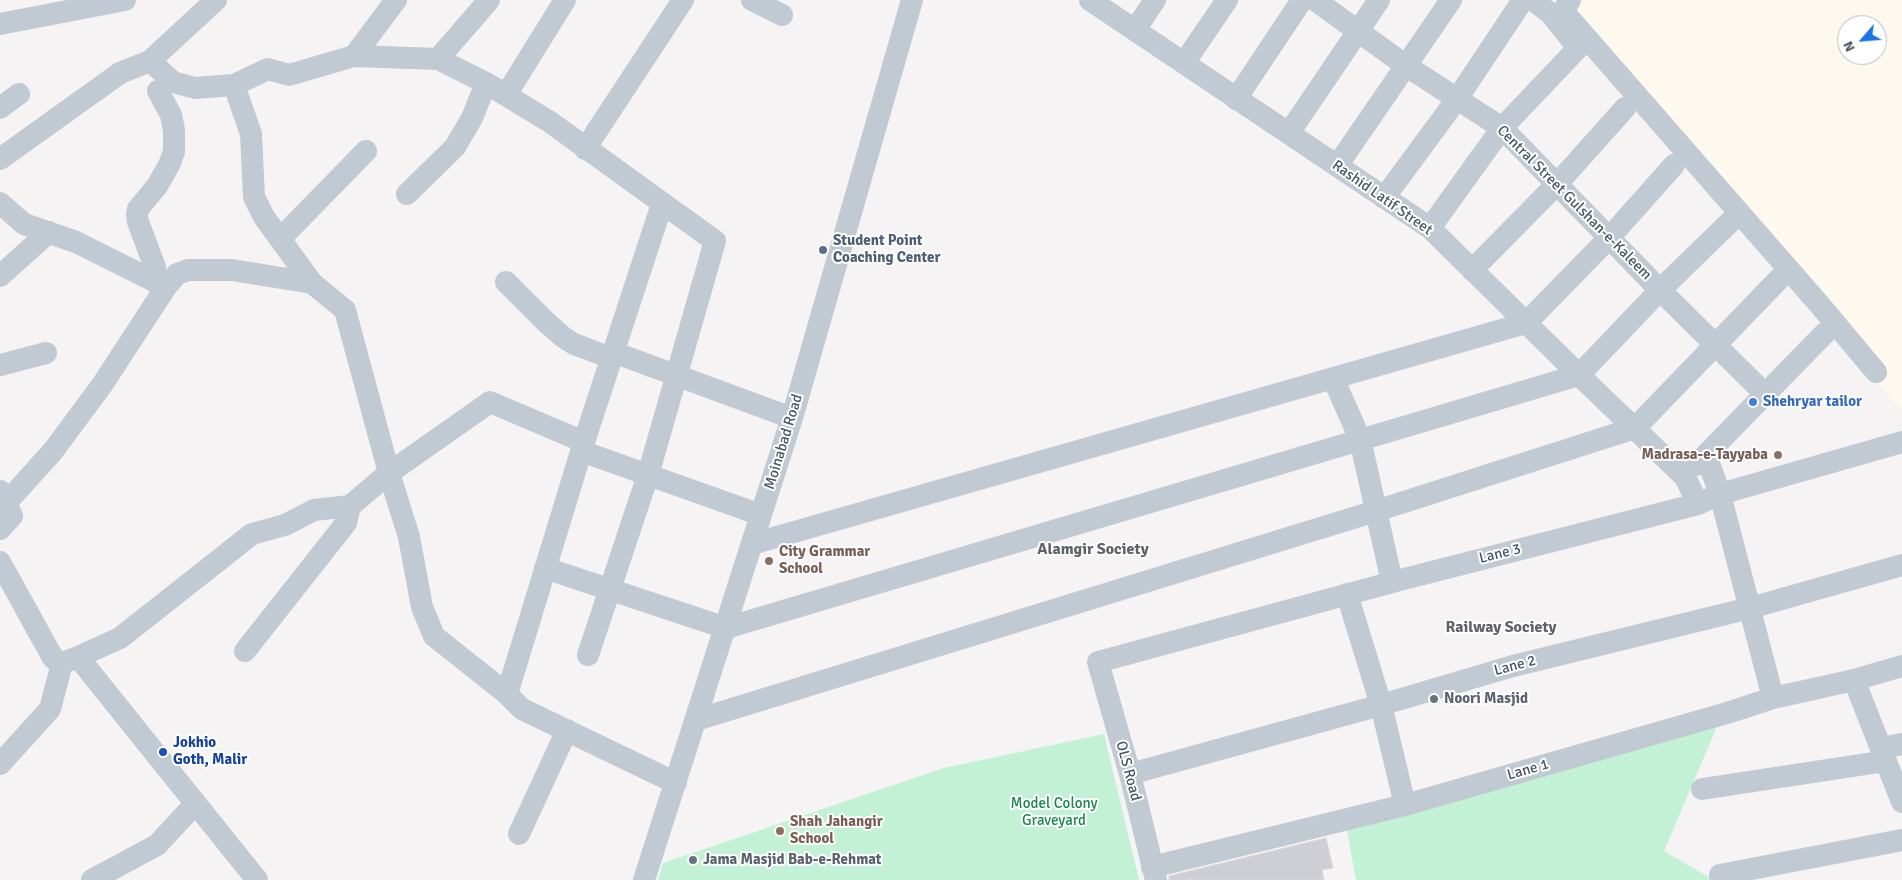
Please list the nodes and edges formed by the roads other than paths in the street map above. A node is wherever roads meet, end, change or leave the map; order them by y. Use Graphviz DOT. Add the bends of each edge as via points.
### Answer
graph roads {
  1 [pos="125,0"];
  2 [pos="216,0"];
  3 [pos="396,0"];
  4 [pos="489,0"];
  5 [pos="565,0"];
  6 [pos="683,0"];
  7 [pos="752,0"];
  8 [pos="912,0"];
  9 [pos="1090,0"];
  10 [pos="1155,0"];
  11 [pos="1227,0"];
  12 [pos="1302,0"];
  13 [pos="1315,0"];
  14 [pos="1379,0"];
  15 [pos="1451,0"];
  16 [pos="1523,0"];
  17 [pos="1570,0"];
  18 [pos="1547,4"];
  19 [pos="782,15"];
  20 [pos="0,24"];
  21 [pos="1134,30"];
  22 [pos="1358,31"];
  23 [pos="354,56"];
  24 [pos="438,59"];
  25 [pos="150,61"];
  26 [pos="1184,63"];
  27 [pos="1405,65"];
  28 [pos="486,83"];
  29 [pos="234,84"];
  30 [pos="158,91"];
  31 [pos="19,94"];
  32 [pos="506,95"];
  33 [pos="1236,99"];
  34 [pos="1457,99"];
  35 [pos="0,108"];
  36 [pos="1624,108"];
  37 [pos="1502,128"];
  38 [pos="1288,134"];
  39 [pos="585,148"];
  40 [pos="366,151"];
  41 [pos="0,159"];
  42 [pos="1674,164"];
  43 [pos="1337,166"];
  44 [pos="1557,184"];
  45 [pos="407,194"];
  46 [pos="1384,198"];
  47 [pos="0,203"];
  48 [pos="662,204"];
  49 [pos="1730,222"];
  50 [pos="1430,228"];
  51 [pos="49,232"];
  52 [pos="280,238"];
  53 [pos="1609,238"];
  54 [pos="1472,270"];
  55 [pos="0,276"];
  56 [pos="1780,278"];
  57 [pos="506,282"];
  58 [pos="312,283"];
  59 [pos="160,284"];
  60 [pos="1660,290"];
  61 [pos="1526,323"];
  62 [pos="1825,333"];
  63 [pos="1715,344"];
  64 [pos="46,353"];
  65 [pos="612,355"];
  66 [pos="0,365"];
  67 [pos="1876,372"];
  68 [pos="677,374"];
  69 [pos="1579,375"];
  70 [pos="1333,378"];
  71 [pos="1765,394"];
  72 [pos="792,418"];
  73 [pos="1635,428"];
  74 [pos="1360,439"];
  75 [pos="1902,442"];
  76 [pos="582,447"];
  77 [pos="1706,455"];
  78 [pos="388,473"];
  79 [pos="648,475"];
  80 [pos="1685,477"];
  81 [pos="1720,494"];
  82 [pos="3,497"];
  83 [pos="1698,504"];
  84 [pos="350,506"];
  85 [pos="1376,511"];
  86 [pos="761,516"];
  87 [pos="0,530"];
  88 [pos="752,544"];
  89 [pos="0,562"];
  90 [pos="1902,566"];
  91 [pos="545,568"];
  92 [pos="1392,582"];
  93 [pos="610,590"];
  94 [pos="1347,594"];
  95 [pos="1750,608"];
  96 [pos="726,628"];
  97 [pos="245,651"];
  98 [pos="588,655"];
  99 [pos="70,660"];
  100 [pos="1098,662"];
  101 [pos="1902,666"];
  102 [pos="1854,680"];
  103 [pos="507,694"];
  104 [pos="1772,698"];
  105 [pos="1382,705"];
  106 [pos="696,720"];
  107 [pos="566,730"];
  108 [pos="1890,751"];
  109 [pos="0,764"];
  110 [pos="1130,774"];
  111 [pos="676,783"];
  112 [pos="1702,789"];
  113 [pos="1902,802"];
  114 [pos="195,804"];
  115 [pos="1405,805"];
  116 [pos="519,834"];
  117 [pos="1902,840"];
  118 [pos="1154,873"];
  119 [pos="1720,874"];
  120 [pos="92,880"];
  121 [pos="257,880"];
  122 [pos="644,880"];
  1 -- 20 [label="street"];
  2 -- 25 [label="street"];
  3 -- 23 [label="street"];
  4 -- 24 [label="street"];
  5 -- 32 [label="street"];
  6 -- 39 [label="street"];
  7 -- 19 [label="street"];
  8 -- 72 [label="street, Moinabad Road"];
  9 -- 21 [label="street, Rashid Latif Street"];
  10 -- 21 [label="street"];
  11 -- 26 [label="street"];
  12 -- 33 [label="street"];
  13 -- 22 [label="street, Central Street Gulshan-e-Kaleem"];
  14 -- 22 [label="street"];
  15 -- 27 [label="street"];
  16 -- 34 [label="street"];
  17 -- 67 [label="street" via="1563,12"];
  18 -- 37 [label="street" via="1578,48"];
  21 -- 26 [label="street, Rashid Latif Street"];
  22 -- 27 [label="street, Central Street Gulshan-e-Kaleem"];
  22 -- 38 [label="street"];
  23 -- 24 [label="street"];
  23 -- 29 [label="street" via="289,75 268,69"];
  24 -- 28 [label="street"];
  25 -- 29 [label="street" via="173,82 195,88"];
  25 -- 41 [label="street" via="120,72"];
  26 -- 33 [label="street, Rashid Latif Street"];
  27 -- 34 [label="street, Central Street Gulshan-e-Kaleem"];
  27 -- 43 [label="street"];
  28 -- 32 [label="street"];
  28 -- 45 [label="street" via="472,118 455,147"];
  29 -- 52 [label="street" via="250,134 254,196 264,217"];
  30 -- 59 [label="street" via="171,115 174,152 157,186 138,209 137,215"];
  31 -- 35 [label="street"];
  32 -- 39 [label="street"];
  33 -- 38 [label="street, Rashid Latif Street"];
  34 -- 37 [label="street, Central Street Gulshan-e-Kaleem"];
  34 -- 46 [label="street"];
  36 -- 44 [label="street"];
  37 -- 44 [label="street, Central Street Gulshan-e-Kaleem"];
  37 -- 50 [label="street"];
  38 -- 43 [label="street, Rashid Latif Street"];
  39 -- 48 [label="street"];
  40 -- 52 [label="street"];
  42 -- 53 [label="street"];
  43 -- 46 [label="street, Rashid Latif Street"];
  44 -- 53 [label="street, Central Street Gulshan-e-Kaleem"];
  44 -- 54 [label="street"];
  46 -- 50 [label="street, Rashid Latif Street"];
  47 -- 51 [label="street" via="24,224"];
  48 -- 65 [label="street"];
  48 -- 68 [label="street" via="715,241"];
  49 -- 60 [label="street"];
  50 -- 54 [label="street, Rashid Latif Street"];
  51 -- 55 [label="street"];
  51 -- 59 [label="street"];
  52 -- 58 [label="street"];
  53 -- 60 [label="street, Central Street Gulshan-e-Kaleem"];
  53 -- 61 [label="street"];
  54 -- 61 [label="street, Rashid Latif Street"];
  56 -- 63 [label="street"];
  57 -- 65 [label="street" via="563,337 574,344"];
  58 -- 59 [label="street" via="232,270 188,270"];
  58 -- 78 [label="street" via="345,310"];
  59 -- 82 [label="street" via="102,385 53,451"];
  60 -- 63 [label="street, Central Street Gulshan-e-Kaleem"];
  60 -- 69 [label="street"];
  61 -- 69 [label="street, Rashid Latif Street"];
  61 -- 70 [label="street"];
  62 -- 71 [label="street"];
  63 -- 71 [label="street, Central Street Gulshan-e-Kaleem"];
  63 -- 73 [label="street"];
  64 -- 66 [label="street"];
  65 -- 68 [label="street"];
  65 -- 76 [label="street"];
  68 -- 72 [label="street"];
  68 -- 79 [label="street"];
  69 -- 73 [label="street, Rashid Latif Street"];
  69 -- 74 [label="street"];
  70 -- 74 [label="street"];
  70 -- 88 [label="street"];
  71 -- 77 [label="street"];
  72 -- 86 [label="street, Moinabad Road"];
  73 -- 80 [label="street, Rashid Latif Street"];
  73 -- 85 [label="street"];
  74 -- 85 [label="street"];
  74 -- 96 [label="street"];
  75 -- 81 [label="street, Lane 3"];
  76 -- 78 [label="street" via="490,402"];
  76 -- 79 [label="street"];
  76 -- 91 [label="street"];
  77 -- 80 [label="street"];
  77 -- 81 [label="street"];
  78 -- 84 [label="street"];
  78 -- 103 [label="street" via="409,537 422,606 434,636"];
  79 -- 86 [label="street"];
  79 -- 93 [label="street"];
  80 -- 83 [label="street, Rashid Latif Street"];
  81 -- 83 [label="street, Lane 3"];
  81 -- 95 [label="street"];
  82 -- 87 [label="street" via="12,516"];
  83 -- 92 [label="street, Lane 3"];
  84 -- 97 [label="street" via="346,523"];
  84 -- 99 [label="street" via="314,510 285,525 252,534 120,638"];
  85 -- 92 [label="street"];
  85 -- 106 [label="street"];
  86 -- 88 [label="street, Moinabad Road"];
  88 -- 96 [label="street, Moinabad Road"];
  89 -- 99 [label="street" via="53,658"];
  90 -- 95 [label="street, Lane 2"];
  91 -- 93 [label="street"];
  91 -- 103 [label="street"];
  92 -- 94 [label="street, Lane 3"];
  93 -- 96 [label="street"];
  93 -- 98 [label="street"];
  94 -- 100 [label="street, Lane 3"];
  94 -- 105 [label="street"];
  95 -- 104 [label="street"];
  95 -- 105 [label="street, Lane 2" via="1513,666"];
  96 -- 106 [label="street, Moinabad Road"];
  99 -- 109 [label="street" via="50,709"];
  99 -- 114 [label="street"];
  100 -- 110 [label="street, OLS Road"];
  101 -- 102 [label="street, Lane 1"];
  102 -- 104 [label="street, Lane 1"];
  102 -- 108 [label="street"];
  103 -- 107 [label="street" via="522,709"];
  104 -- 115 [label="street, Lane 1"];
  105 -- 110 [label="street, Lane 2"];
  105 -- 115 [label="street"];
  106 -- 111 [label="street, Moinabad Road"];
  107 -- 111 [label="street"];
  107 -- 116 [label="street"];
  108 -- 112 [label="street"];
  108 -- 113 [label="street"];
  110 -- 118 [label="street, OLS Road"];
  111 -- 122 [label="street, Moinabad Road"];
  114 -- 120 [label="street" via="157,845"];
  114 -- 121 [label="street"];
  115 -- 118 [label="street, Lane 1"];
  117 -- 119 [label="street"];
}
